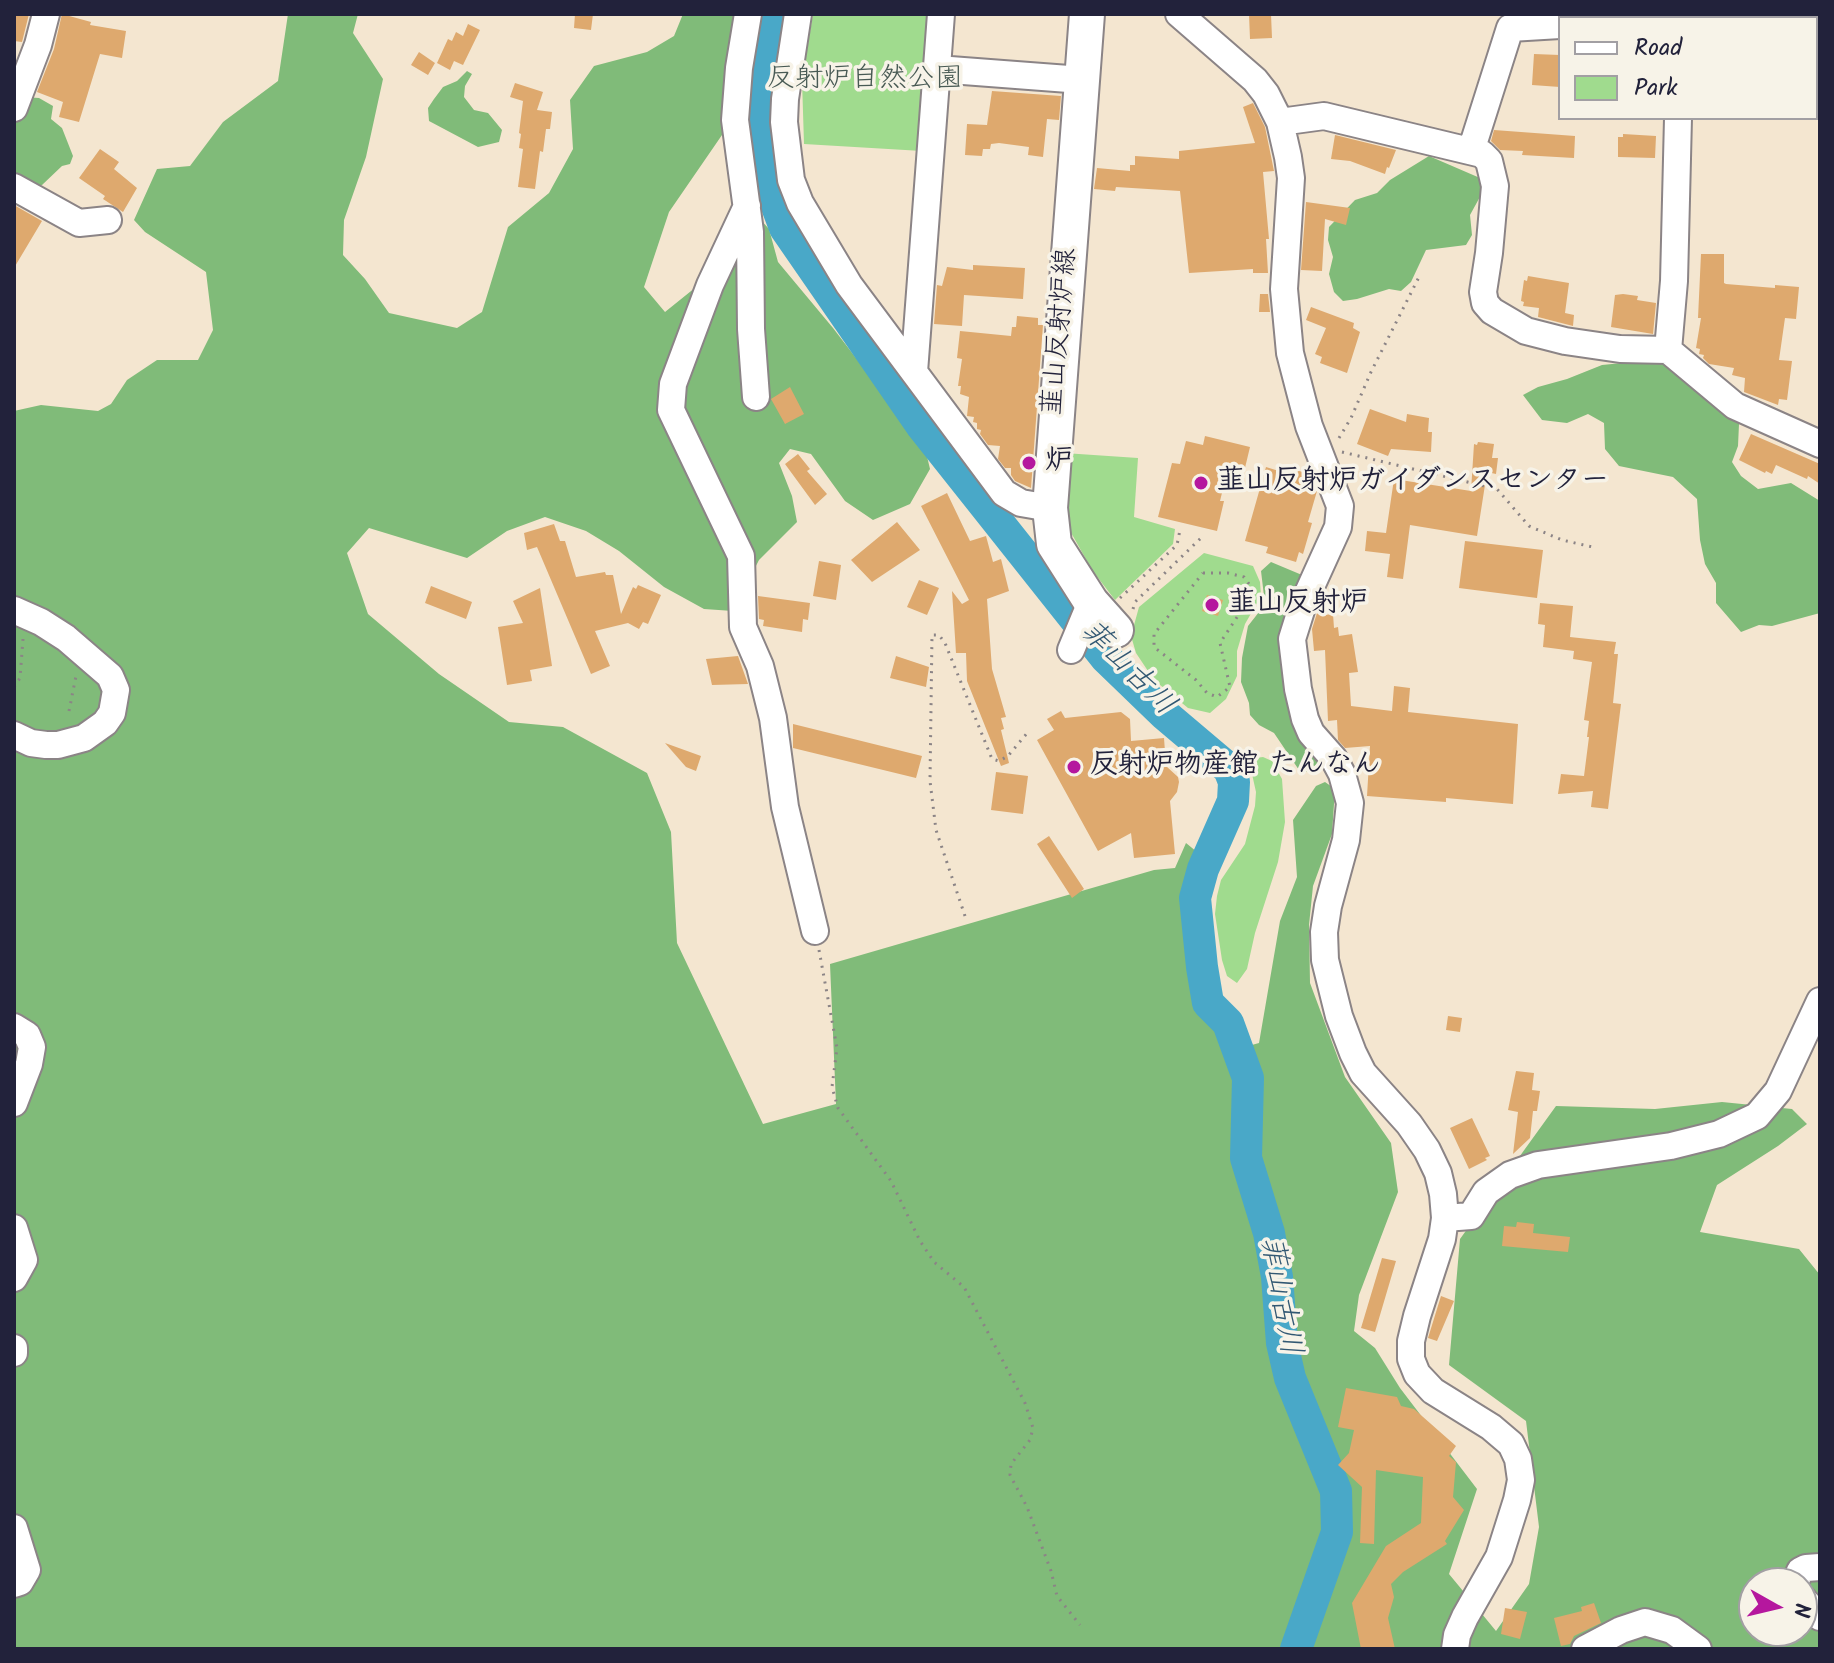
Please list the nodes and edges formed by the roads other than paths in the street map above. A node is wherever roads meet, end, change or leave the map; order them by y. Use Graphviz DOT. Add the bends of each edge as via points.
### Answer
graph roads {
  1 [pos="46,14"];
  2 [pos="748,14"];
  3 [pos="798,14"];
  4 [pos="941,14"];
  5 [pos="1087,14"];
  6 [pos="1179,14"];
  7 [pos="1558,25"];
  8 [pos="937,69"];
  9 [pos="1082,80"];
  10 [pos="14,108"];
  11 [pos="1678,120"];
  12 [pos="1280,122"];
  13 [pos="1471,151"];
  14 [pos="14,187"];
  15 [pos="747,206"];
  16 [pos="108,220"];
  17 [pos="1668,350"];
  18 [pos="914,372"];
  19 [pos="756,397"];
  20 [pos="1820,444"];
  21 [pos="1050,508"];
  22 [pos="14,610"];
  23 [pos="1099,616"];
  24 [pos="1071,650"];
  25 [pos="14,735"];
  26 [pos="815,931"];
  27 [pos="1820,1001"];
  28 [pos="14,1027"];
  29 [pos="14,1103"];
  30 [pos="1445,1218"];
  31 [pos="14,1228"];
  32 [pos="14,1278"];
  33 [pos="14,1528"];
  34 [pos="14,1584"];
  35 [pos="1455,1649"];
  36 [pos="1585,1649"];
  37 [pos="1698,1649"];
  1 -- 10 [label="street"];
  2 -- 15 [label="street" via="735,103"];
  3 -- 18 [label="street" via="785,99 791,180 841,273"];
  4 -- 8 [label="street"];
  5 -- 9 [label="main road, 韮山反射炉線"];
  6 -- 12 [label="street" via="1255,80"];
  7 -- 13 [label="street" via="1510,28"];
  8 -- 9 [label="street"];
  8 -- 18 [label="street"];
  9 -- 21 [label="main road, 韮山反射炉線"];
  11 -- 17 [label="street"];
  12 -- 13 [label="street" via="1324,116"];
  12 -- 30 [label="street" via="1291,178 1284,311 1299,394 1338,497 1338,527 1292,639 1305,719 1334,759 1350,803 1328,906 1325,960 1346,1039 1363,1073 1427,1150 1438,1173"];
  13 -- 17 [label="street" via="1489,161 1495,186 1483,292 1492,311 1526,331 1565,341"];
  14 -- 16 [label="street" via="75,221"];
  15 -- 19 [label="street"];
  15 -- 26 [label="street" via="673,384 671,410 741,556 743,627 764,679 785,807"];
  17 -- 20 [label="street" via="1735,406"];
  18 -- 21 [label="street" via="1004,493 1021,503"];
  21 -- 23 [label="main road, 韮山反射炉線" via="1054,544"];
  22 -- 25 [label="street" via="79,649 115,683 115,702 105,723 84,738 58,745 31,743"];
  23 -- 24 [label="street"];
  27 -- 30 [label="street" via="1778,1091 1757,1116 1719,1134 1671,1146 1538,1165 1510,1175 1486,1192 1471,1216"];
  28 -- 29 [label="street" via="27,1035 32,1047"];
  30 -- 35 [label="street" via="1411,1341 1411,1359 1433,1391 1511,1444 1521,1480 1499,1557 1465,1617"];
  31 -- 32 [label="street" via="24,1260"];
  33 -- 34 [label="street" via="27,1570"];
  36 -- 37 [label="street" via="1645,1622 1672,1630"];
}
